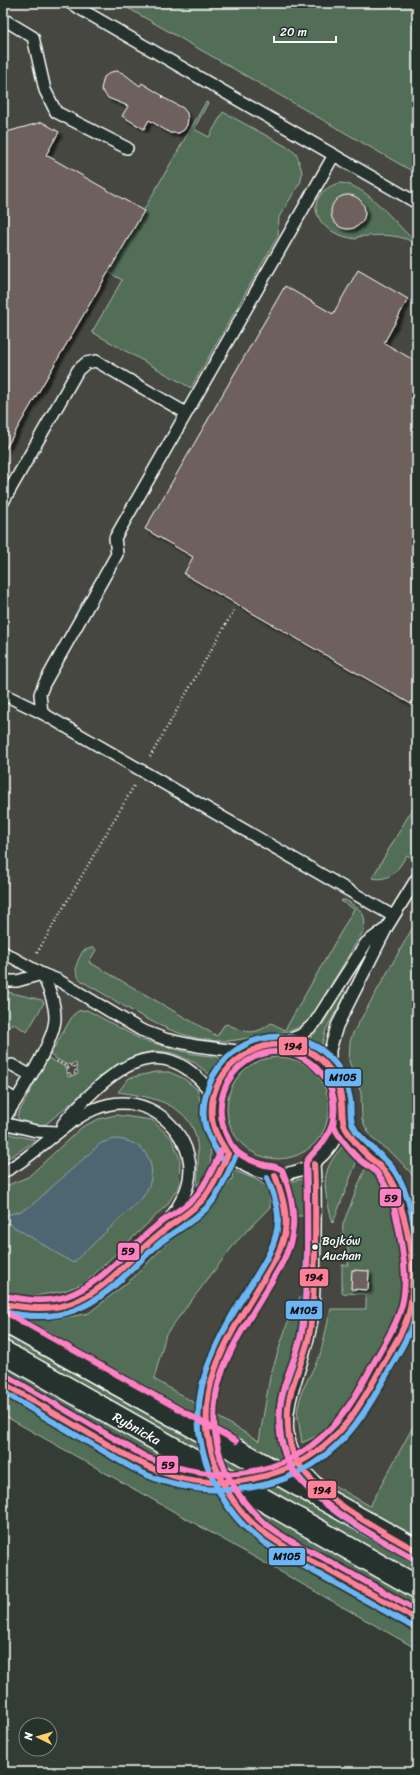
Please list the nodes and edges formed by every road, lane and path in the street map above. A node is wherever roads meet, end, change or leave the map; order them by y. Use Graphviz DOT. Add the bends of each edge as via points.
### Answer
graph roads {
  1 [pos="70,3"];
  2 [pos="3,19"];
  3 [pos="127,148"];
  4 [pos="334,155"];
  5 [pos="417,203"];
  6 [pos="186,413"];
  7 [pos="3,502"];
  8 [pos="234,610"];
  9 [pos="3,694"];
  10 [pos="42,714"];
  11 [pos="142,771"];
  12 [pos="417,878"];
  13 [pos="393,916"];
  14 [pos="387,927"];
  15 [pos="3,952"];
  16 [pos="29,967"];
  17 [pos="42,974"];
  18 [pos="3,982"];
  19 [pos="281,1043"];
  20 [pos="245,1052"];
  21 [pos="12,1065"];
  22 [pos="330,1070"];
  23 [pos="30,1075"];
  24 [pos="3,1092"];
  25 [pos="213,1095"];
  26 [pos="16,1100"];
  27 [pos="3,1122"];
  28 [pos="342,1123"];
  29 [pos="57,1132"];
  30 [pos="228,1154"];
  31 [pos="314,1164"];
  32 [pos="3,1172"];
  33 [pos="275,1175"];
  34 [pos="162,1231"];
  35 [pos="3,1304"];
  36 [pos="3,1320"];
  37 [pos="3,1352"];
  38 [pos="3,1383"];
  39 [pos="206,1401"];
  40 [pos="249,1520"];
  41 [pos="372,1526"];
  42 [pos="417,1551"];
  43 [pos="417,1587"];
  44 [pos="417,1620"];
  1 -- 4 [label="lane"];
  2 -- 3 [label="lane" via="33,37 45,90 56,112"];
  4 -- 5 [label="lane"];
  4 -- 6 [label="lane"];
  6 -- 7 [label="lane" via="96,361 86,363 78,370"];
  6 -- 10 [label="lane" via="115,538 117,554 44,684 40,694"];
  8 -- 11 [label="path"];
  9 -- 10 [label="lane"];
  10 -- 11 [label="lane"];
  11 -- 13 [label="lane"];
  11 -- 16 [label="path"];
  12 -- 13 [label="lane"];
  13 -- 14 [label="lane"];
  14 -- 19 [label="lane" via="366,944 314,1024 300,1035"];
  14 -- 22 [label="lane" via="337,1026 330,1050"];
  15 -- 16 [label="lane"];
  16 -- 17 [label="lane"];
  17 -- 18 [label="lane"];
  17 -- 20 [label="lane" via="58,980 141,1030 154,1035 197,1046"];
  17 -- 23 [label="lane" via="51,993 55,1019 50,1040"];
  19 -- 20 [label="lane" via="263,1045"];
  19 -- 22 [label="lane" via="300,1047 317,1056"];
  20 -- 25 [label="lane" via="230,1063"];
  21 -- 23 [label="lane"];
  22 -- 28 [label="lane" via="339,1086 343,1104"];
  23 -- 26 [label="lane"];
  24 -- 26 [label="lane"];
  25 -- 29 [label="lane" via="200,1079 181,1064 159,1059 136,1062 112,1075 73,1111"];
  25 -- 30 [label="lane" via="213,1124"];
  26 -- 27 [label="lane"];
  27 -- 29 [label="lane" via="36,1131"];
  28 -- 31 [label="lane" via="336,1139"];
  28 -- 38 [label="lane, bridge" via="363,1152 384,1169 398,1194 413,1272 413,1300 406,1322 360,1404 343,1427 324,1446 283,1471 228,1483 201,1482 165,1474"];
  29 -- 32 [label="lane" via="27,1158"];
  29 -- 34 [label="lane" via="89,1111 111,1104 133,1104 166,1119 185,1145 189,1160 189,1176 182,1202"];
  30 -- 33 [label="lane" via="256,1172"];
  30 -- 34 [label="lane" via="212,1187 201,1202"];
  31 -- 33 [label="lane" via="296,1172"];
  31 -- 41 [label="lane" via="312,1318 307,1346 289,1400 289,1437 294,1455 304,1471 326,1492"];
  33 -- 39 [label="lane" via="286,1213 286,1229 282,1244 222,1350 211,1376"];
  34 -- 35 [label="lane" via="94,1291 74,1302 42,1308"];
  36 -- 41 [label="main road"];
  37 -- 43 [label="main road, Rybnicka"];
  40 -- 44 [label="lane" via="281,1544"];
  41 -- 42 [label="main road"];
}
